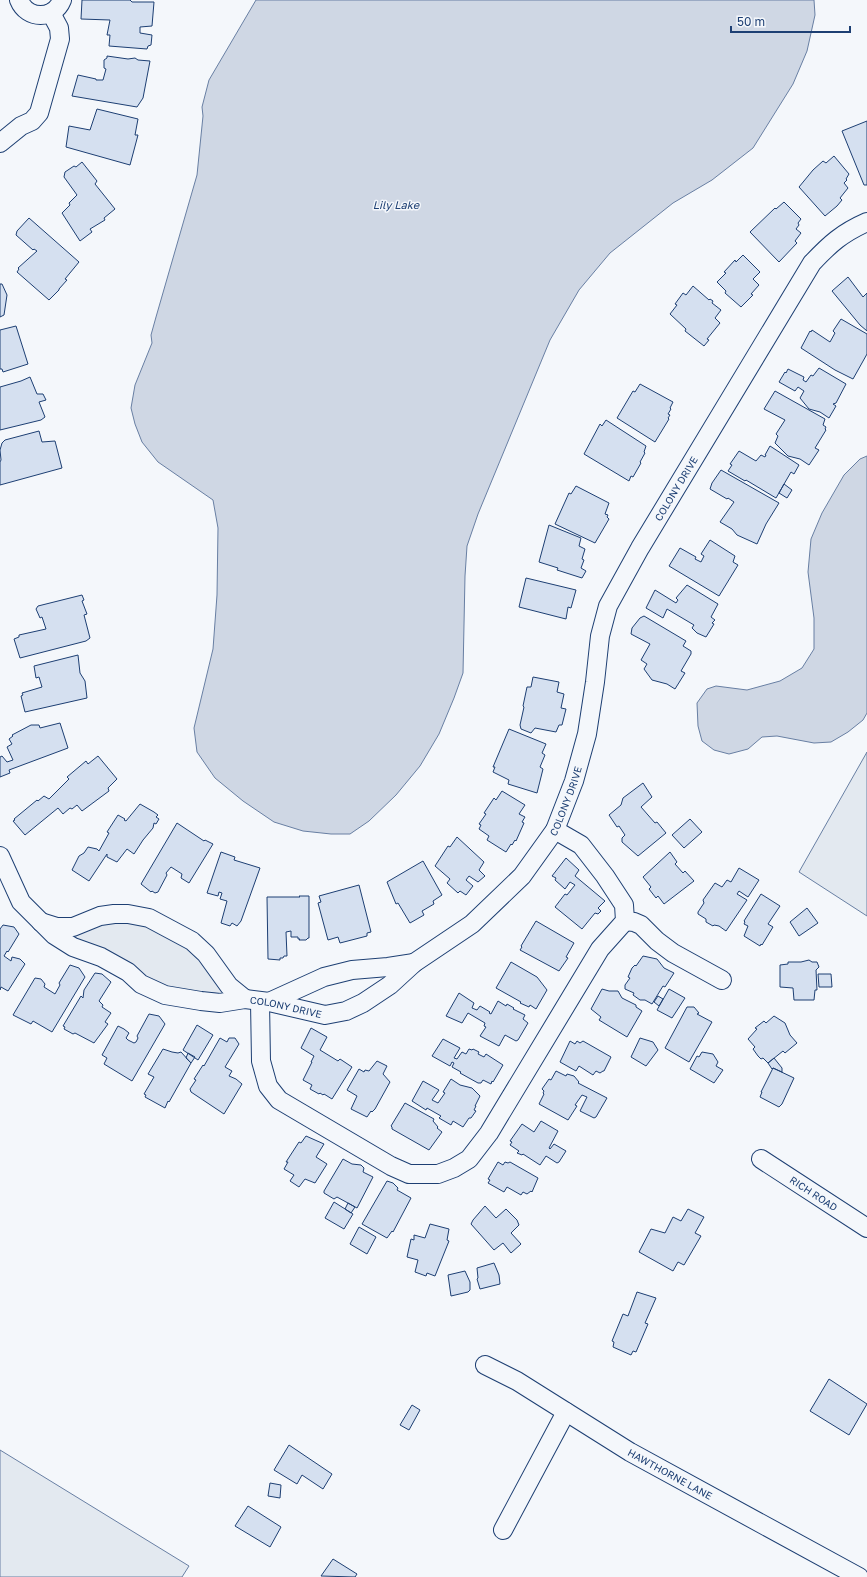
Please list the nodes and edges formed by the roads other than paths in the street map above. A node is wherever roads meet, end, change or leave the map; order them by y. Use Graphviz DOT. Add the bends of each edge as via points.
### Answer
graph roads {
  1 [pos="19,0"];
  2 [pos="57,7"];
  3 [pos="0,143"];
  4 [pos="867,222"];
  5 [pos="555,830"];
  6 [pos="0,856"];
  7 [pos="0,891"];
  8 [pos="21,902"];
  9 [pos="40,922"];
  10 [pos="625,922"];
  11 [pos="414,963"];
  12 [pos="722,980"];
  13 [pos="258,1001"];
  14 [pos="761,1159"];
  15 [pos="867,1228"];
  16 [pos="486,1365"];
  17 [pos="566,1412"];
  18 [pos="503,1530"];
  19 [pos="859,1577"];
  1 -- 2 [label="street" via="23,8 37,15 44,16"];
  2 -- 3 [label="street" via="60,39 39,112 32,121 21,126"];
  4 -- 5 [label="street, COLONY DRIVE" via="850,229 812,263 640,548 608,606 600,636 587,734 574,781"];
  5 -- 10 [label="street" via="581,845 605,876 624,905"];
  5 -- 11 [label="street, COLONY DRIVE" via="522,876 472,924"];
  6 -- 8 [label="street, COLONY DRIVE"];
  7 -- 8 [label="street, COLONY DRIVE"];
  8 -- 9 [label="street, COLONY DRIVE"];
  9 -- 13 [label="street, COLONY DRIVE" via="73,947 101,956 128,972 141,984 165,995 220,1003"];
  9 -- 13 [label="street" via="57,927 73,927 100,916 114,914 149,918 192,941 206,954 229,986"];
  10 -- 12 [label="street" via="641,925 673,954"];
  10 -- 13 [label="street" via="600,950 489,1133 469,1159 439,1177 409,1174 391,1166 278,1100 268,1086 261,1061"];
  11 -- 13 [label="street" via="388,968 352,970 324,977"];
  11 -- 13 [label="street, COLONY DRIVE" via="390,985 346,1011 325,1015"];
  14 -- 15 [label="street, RICH ROAD"];
  16 -- 17 [label="street, HAWTHORNE LANE"];
  17 -- 18 [label="street"];
  17 -- 19 [label="street, HAWTHORNE LANE" via="630,1452"];
}
